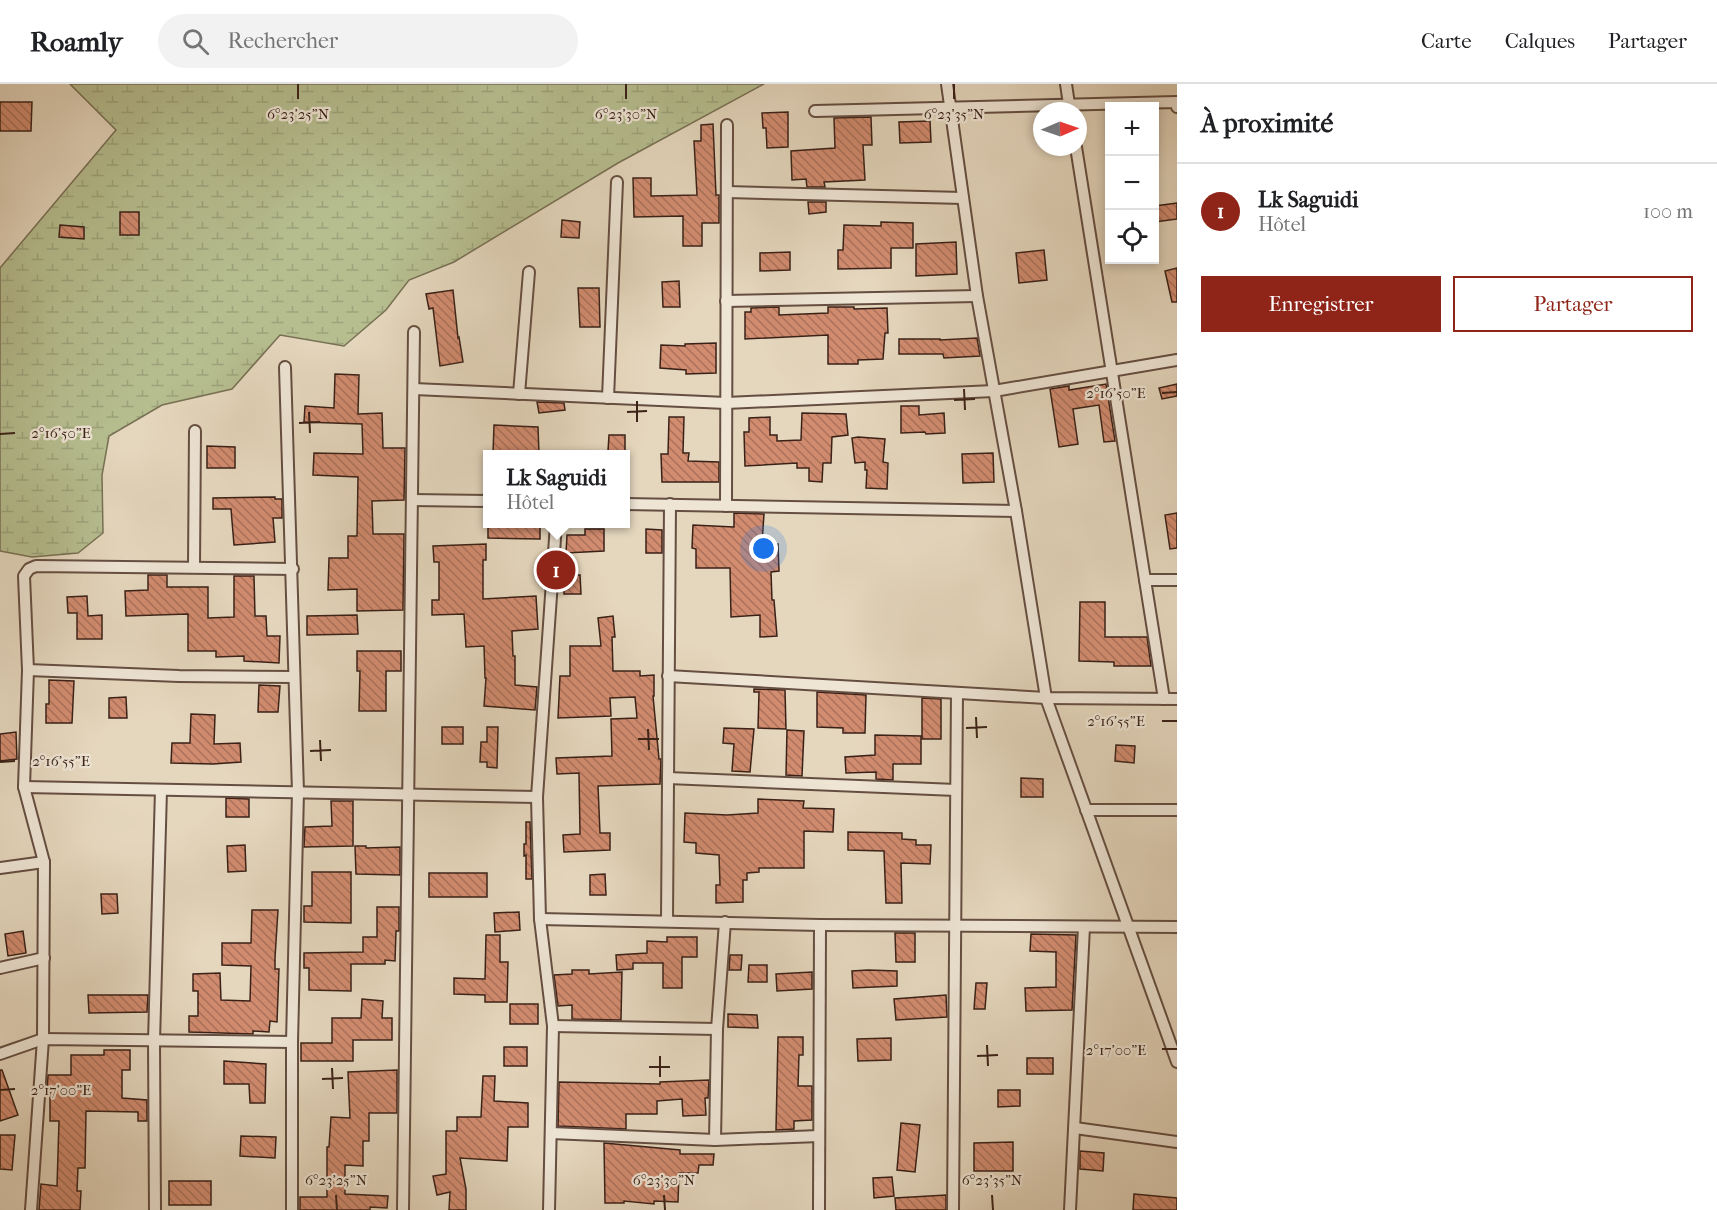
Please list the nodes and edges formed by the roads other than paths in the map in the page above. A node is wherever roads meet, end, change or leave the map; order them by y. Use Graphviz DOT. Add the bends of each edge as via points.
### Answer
graph roads {
  1 [pos="947,84"];
  2 [pos="1066,84"];
  3 [pos="1068,102"];
  4 [pos="950,107"];
  5 [pos="1087,107"];
  6 [pos="1177,107"];
  7 [pos="1033,108"];
  8 [pos="815,111"];
  9 [pos="727,125"];
  10 [pos="1077,156"];
  11 [pos="617,182"];
  12 [pos="726,192"];
  13 [pos="963,198"];
  14 [pos="529,272"];
  15 [pos="977,297"];
  16 [pos="726,301"];
  17 [pos="414,332"];
  18 [pos="1177,360"];
  19 [pos="285,367"];
  20 [pos="1112,371"];
  21 [pos="414,389"];
  22 [pos="994,391"];
  23 [pos="519,394"];
  24 [pos="608,398"];
  25 [pos="726,403"];
  26 [pos="195,431"];
  27 [pos="412,500"];
  28 [pos="483,501"];
  29 [pos="630,504"];
  30 [pos="670,504"];
  31 [pos="726,506"];
  32 [pos="1016,511"];
  33 [pos="556,528"];
  34 [pos="194,567"];
  35 [pos="293,569"];
  36 [pos="1145,580"];
  37 [pos="1177,580"];
  38 [pos="28,670"];
  39 [pos="668,676"];
  40 [pos="294,677"];
  41 [pos="957,693"];
  42 [pos="1046,698"];
  43 [pos="1164,699"];
  44 [pos="1177,699"];
  45 [pos="668,778"];
  46 [pos="24,787"];
  47 [pos="161,790"];
  48 [pos="956,790"];
  49 [pos="298,792"];
  50 [pos="408,794"];
  51 [pos="537,797"];
  52 [pos="1086,810"];
  53 [pos="1177,810"];
  54 [pos="44,862"];
  55 [pos="0,868"];
  56 [pos="540,919"];
  57 [pos="667,921"];
  58 [pos="725,922"];
  59 [pos="820,925"];
  60 [pos="955,926"];
  61 [pos="1084,927"];
  62 [pos="1177,927"];
  63 [pos="1128,928"];
  64 [pos="44,958"];
  65 [pos="0,968"];
  66 [pos="553,1026"];
  67 [pos="717,1029"];
  68 [pos="42,1040"];
  69 [pos="154,1041"];
  70 [pos="292,1042"];
  71 [pos="0,1054"];
  72 [pos="1177,1062"];
  73 [pos="1075,1128"];
  74 [pos="551,1133"];
  75 [pos="819,1136"];
  76 [pos="715,1140"];
  77 [pos="1177,1142"];
  78 [pos="31,1210"];
  79 [pos="155,1210"];
  80 [pos="292,1210"];
  81 [pos="403,1210"];
  82 [pos="549,1210"];
  83 [pos="819,1210"];
  84 [pos="953,1210"];
  85 [pos="1070,1210"];
  1 -- 4 [label="street"];
  2 -- 3 [label="street"];
  4 -- 7 [label="street"];
  4 -- 8 [label="street"];
  4 -- 13 [label="street"];
  5 -- 6 [label="street" via="1176,102"];
  9 -- 12 [label="street"];
  10 -- 20 [label="street"];
  11 -- 24 [label="street"];
  12 -- 13 [label="street"];
  12 -- 16 [label="street"];
  13 -- 15 [label="street"];
  14 -- 23 [label="street"];
  15 -- 16 [label="street"];
  15 -- 22 [label="street"];
  16 -- 25 [label="street"];
  17 -- 21 [label="street"];
  18 -- 20 [label="street"];
  19 -- 35 [label="street"];
  20 -- 22 [label="street"];
  20 -- 36 [label="street"];
  21 -- 23 [label="street"];
  21 -- 27 [label="street"];
  22 -- 25 [label="street"];
  22 -- 32 [label="street"];
  23 -- 24 [label="street"];
  24 -- 25 [label="street"];
  25 -- 31 [label="street"];
  26 -- 34 [label="street"];
  27 -- 28 [label="street"];
  27 -- 50 [label="street"];
  29 -- 30 [label="street"];
  30 -- 31 [label="street"];
  30 -- 39 [label="street"];
  31 -- 32 [label="street"];
  32 -- 42 [label="street"];
  33 -- 51 [label="street"];
  34 -- 35 [label="street"];
  34 -- 38 [label="street" via="29,569 24,576"];
  35 -- 40 [label="street"];
  36 -- 37 [label="street"];
  36 -- 43 [label="street"];
  38 -- 40 [label="street"];
  38 -- 46 [label="street"];
  39 -- 41 [label="street"];
  39 -- 45 [label="street"];
  40 -- 49 [label="street"];
  41 -- 42 [label="street"];
  41 -- 48 [label="street"];
  42 -- 43 [label="street"];
  42 -- 52 [label="street"];
  43 -- 44 [label="street"];
  45 -- 48 [label="street"];
  45 -- 57 [label="street"];
  46 -- 47 [label="street"];
  46 -- 54 [label="street"];
  47 -- 49 [label="street"];
  47 -- 69 [label="street"];
  48 -- 60 [label="street"];
  49 -- 50 [label="street"];
  49 -- 70 [label="street"];
  50 -- 51 [label="street"];
  50 -- 81 [label="street"];
  51 -- 56 [label="street"];
  52 -- 53 [label="street"];
  52 -- 63 [label="street"];
  54 -- 55 [label="street"];
  54 -- 64 [label="street"];
  56 -- 57 [label="street"];
  56 -- 66 [label="street"];
  57 -- 58 [label="street"];
  58 -- 59 [label="street"];
  58 -- 67 [label="street"];
  59 -- 60 [label="street"];
  59 -- 75 [label="street"];
  60 -- 61 [label="street"];
  60 -- 84 [label="street"];
  61 -- 63 [label="street"];
  61 -- 73 [label="street"];
  62 -- 63 [label="street"];
  63 -- 72 [label="street"];
  64 -- 65 [label="street"];
  64 -- 68 [label="street"];
  66 -- 67 [label="street"];
  66 -- 74 [label="street"];
  67 -- 76 [label="street"];
  68 -- 69 [label="street"];
  68 -- 71 [label="street"];
  68 -- 78 [label="street"];
  69 -- 70 [label="street"];
  69 -- 79 [label="street"];
  70 -- 80 [label="street"];
  73 -- 77 [label="street"];
  73 -- 85 [label="street"];
  74 -- 76 [label="street"];
  74 -- 82 [label="street"];
  75 -- 76 [label="street"];
  75 -- 83 [label="street"];
}
